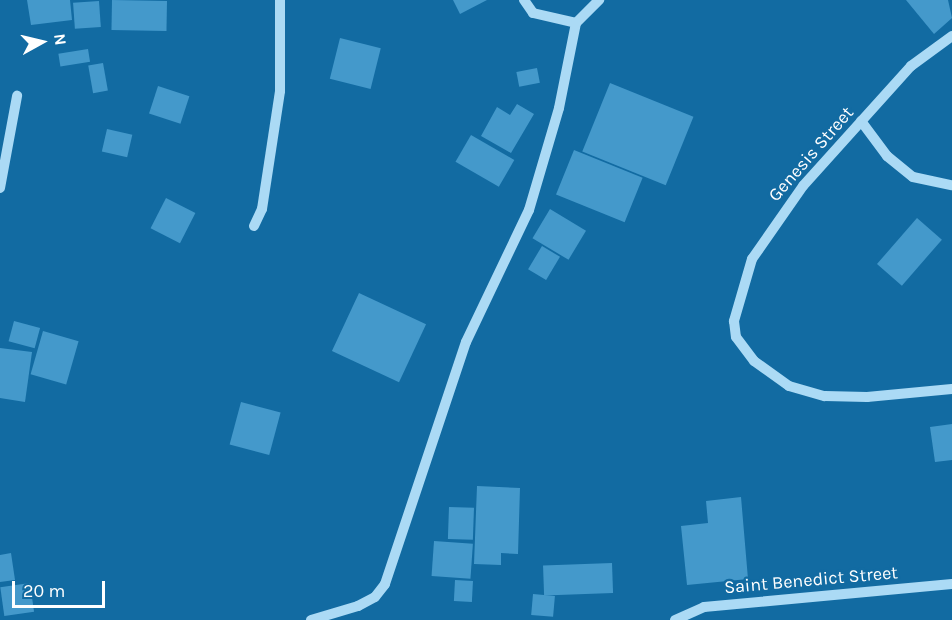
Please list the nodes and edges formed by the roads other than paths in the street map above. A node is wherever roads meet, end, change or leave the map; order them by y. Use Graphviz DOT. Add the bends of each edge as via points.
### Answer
graph roads {
  1 [pos="280,0"];
  2 [pos="524,0"];
  3 [pos="599,0"];
  4 [pos="576,23"];
  5 [pos="952,36"];
  6 [pos="17,96"];
  7 [pos="861,121"];
  8 [pos="952,185"];
  9 [pos="0,188"];
  10 [pos="254,226"];
  11 [pos="952,388"];
  12 [pos="952,584"];
  13 [pos="311,620"];
  14 [pos="675,620"];
  1 -- 10 [label="street" via="280,91 262,209"];
  2 -- 4 [label="street" via="532,13"];
  3 -- 4 [label="street"];
  4 -- 13 [label="street" via="559,108 529,210 466,342 385,584 375,597 358,606"];
  5 -- 7 [label="street, Genesis Street" via="911,66"];
  6 -- 9 [label="street"];
  7 -- 8 [label="street" via="887,156 913,177"];
  7 -- 11 [label="street, Genesis Street" via="774,223 752,259 734,321 736,337 754,362 789,386 825,396 867,397"];
  12 -- 14 [label="street, Saint Benedict Street" via="704,607"];
}
